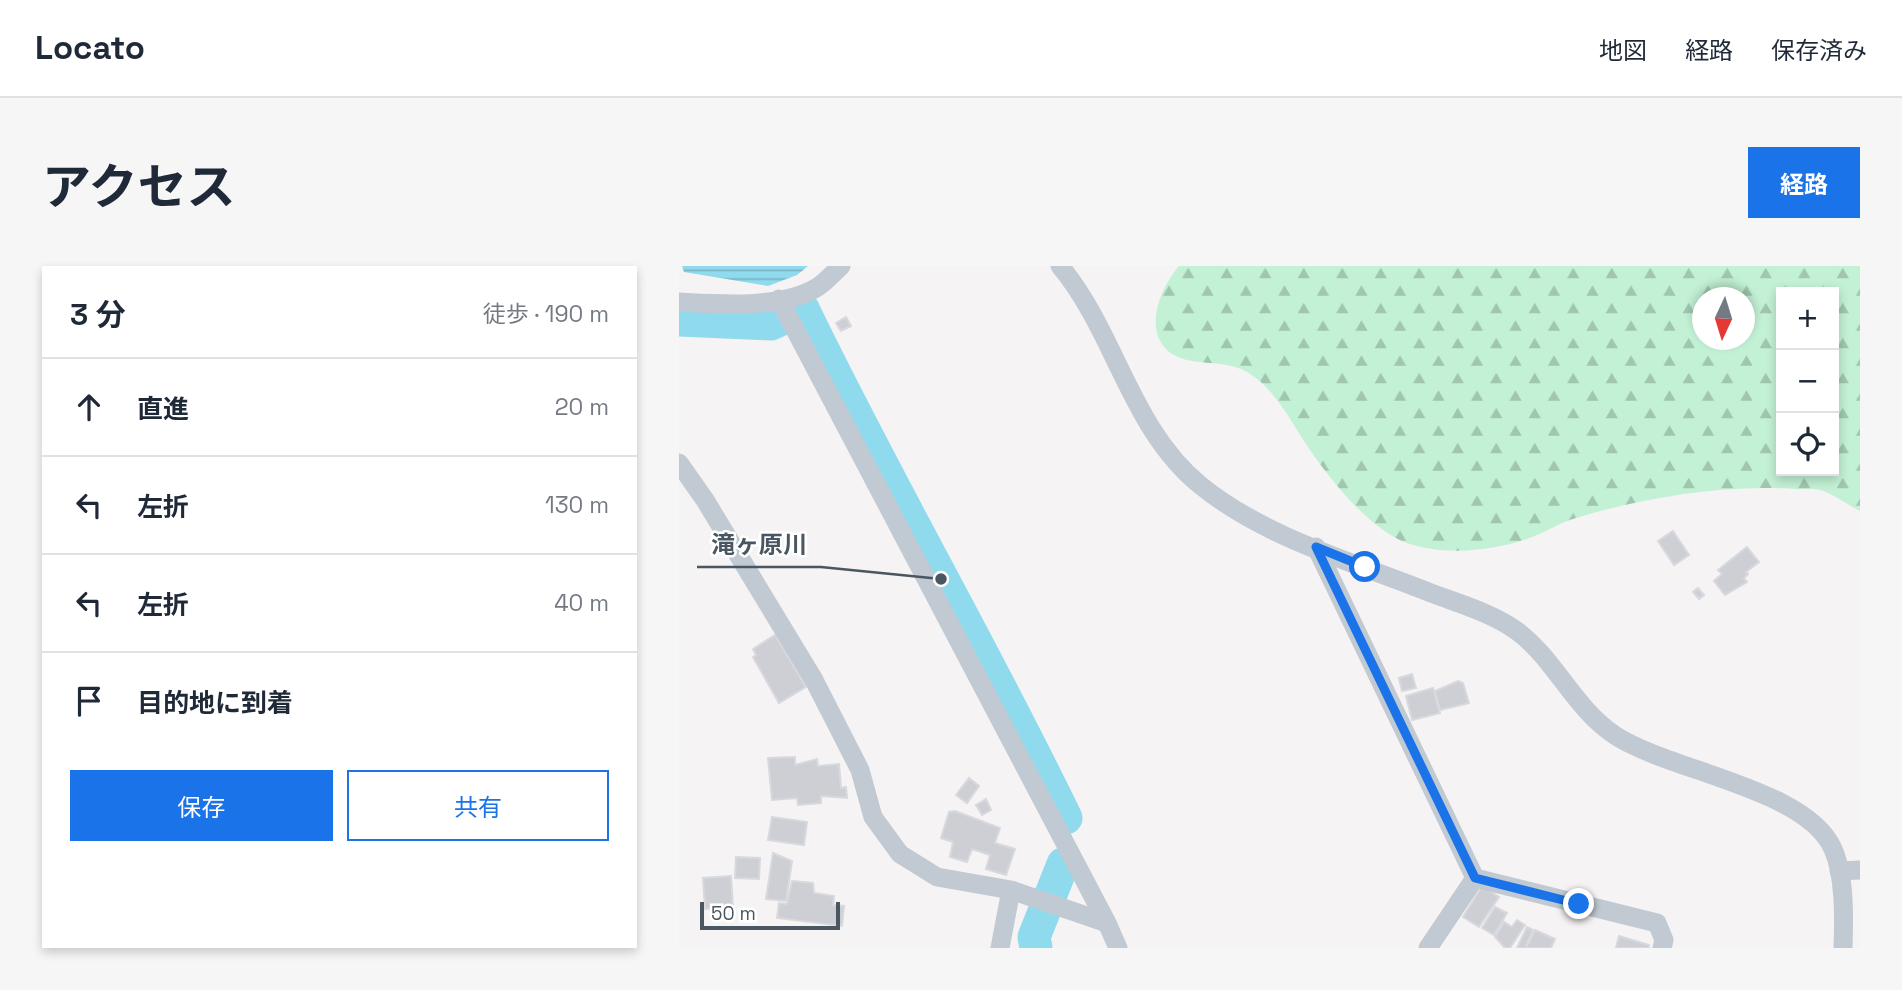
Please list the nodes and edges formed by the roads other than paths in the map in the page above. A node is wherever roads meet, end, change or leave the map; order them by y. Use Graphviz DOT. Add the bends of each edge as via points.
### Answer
graph roads {
  1 [pos="841,266"];
  2 [pos="1060,266"];
  3 [pos="679,302"];
  4 [pos="781,304"];
  5 [pos="679,463"];
  6 [pos="687,488"];
  7 [pos="1316,547"];
  8 [pos="1860,870"];
  9 [pos="1839,871"];
  10 [pos="1475,878"];
  11 [pos="1011,890"];
  12 [pos="1107,923"];
  13 [pos="1000,948"];
  14 [pos="1118,948"];
  15 [pos="1428,948"];
  16 [pos="1662,948"];
  17 [pos="1843,948"];
  1 -- 4 [label="street" via="815,288"];
  2 -- 7 [label="street" via="1092,315 1136,407 1170,454 1198,483 1234,509"];
  3 -- 4 [label="street"];
  4 -- 12 [label="street"];
  5 -- 6 [label="street"];
  6 -- 11 [label="street" via="837,720 860,769 873,817 900,854 937,877"];
  7 -- 9 [label="street" via="1517,631 1585,711 1615,735 1651,755 1785,803 1812,819 1833,848"];
  7 -- 10 [label="street"];
  8 -- 9 [label="street"];
  9 -- 17 [label="street"];
  10 -- 15 [label="street"];
  10 -- 16 [label="street" via="1657,923 1664,940"];
  11 -- 12 [label="street"];
  11 -- 13 [label="street"];
  12 -- 14 [label="street"];
}
